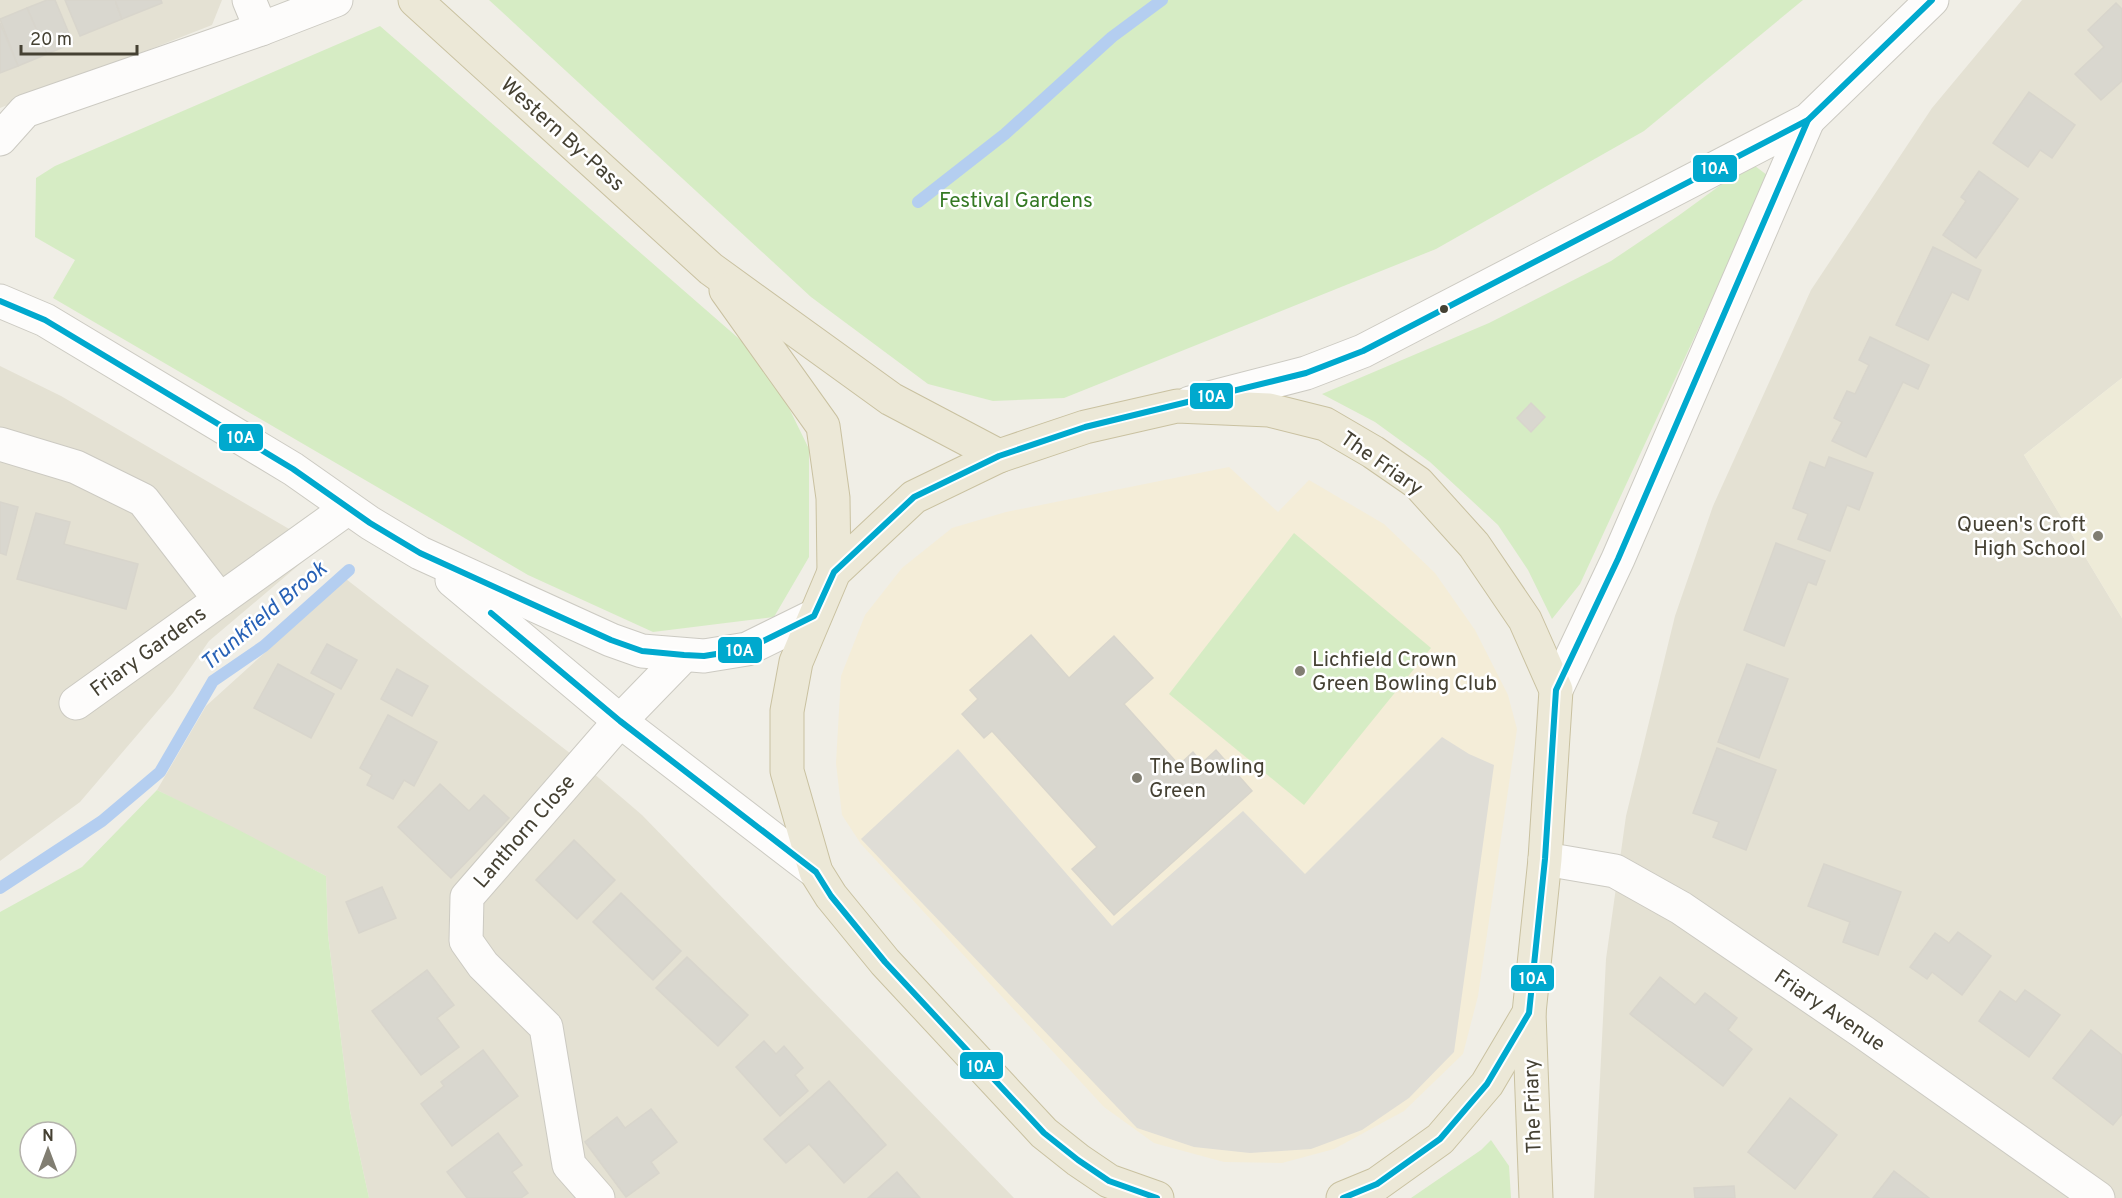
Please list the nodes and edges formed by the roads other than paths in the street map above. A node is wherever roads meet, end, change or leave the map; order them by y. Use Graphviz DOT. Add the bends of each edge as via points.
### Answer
graph roads {
  1 [pos="336,0"];
  2 [pos="415,0"];
  3 [pos="1932,0"];
  4 [pos="255,14"];
  5 [pos="1808,120"];
  6 [pos="0,139"];
  7 [pos="711,269"];
  8 [pos="0,301"];
  9 [pos="1177,406"];
  10 [pos="0,444"];
  11 [pos="999,456"];
  12 [pos="348,508"];
  13 [pos="420,553"];
  14 [pos="834,572"];
  15 [pos="220,600"];
  16 [pos="814,616"];
  17 [pos="684,655"];
  18 [pos="1556,690"];
  19 [pos="76,703"];
  20 [pos="620,721"];
  21 [pos="1545,859"];
  22 [pos="816,872"];
  23 [pos="1529,1013"];
  24 [pos="598,1198"];
  25 [pos="1157,1198"];
  26 [pos="1343,1198"];
  27 [pos="1536,1198"];
  28 [pos="2098,1198"];
  1 -- 4 [label="street"];
  2 -- 7 [label="highway, Western By-Pass"];
  3 -- 5 [label="street, The Friary"];
  4 -- 6 [label="street" via="25,111"];
  5 -- 9 [label="street, The Friary" via="1363,351 1306,373"];
  5 -- 18 [label="street, The Friary" via="1618,559"];
  7 -- 11 [label="highway, Western By-Pass" via="891,399"];
  7 -- 14 [label="highway, Western By-Pass" via="823,426 833,498"];
  8 -- 12 [label="street" via="45,320 293,469"];
  9 -- 11 [label="highway, The Friary" via="1085,427"];
  9 -- 18 [label="highway, The Friary" via="1269,410 1325,424 1418,483 1474,545 1526,620"];
  10 -- 15 [label="street, Friary Gardens" via="76,467 143,500"];
  11 -- 14 [label="highway, The Friary" via="914,497"];
  12 -- 13 [label="street"];
  12 -- 15 [label="street, Friary Gardens"];
  13 -- 17 [label="street" via="611,640 642,651"];
  13 -- 20 [label="street"];
  14 -- 16 [label="highway, The Friary"];
  15 -- 19 [label="street, Friary Gardens"];
  16 -- 17 [label="street" via="747,649"];
  16 -- 22 [label="highway, The Friary" via="796,662 787,711 787,771"];
  17 -- 20 [label="street, Lanthorn Close"];
  18 -- 21 [label="highway, The Friary"];
  20 -- 22 [label="street"];
  20 -- 24 [label="street, Lanthorn Close" via="467,897 466,941 483,965 546,1027 569,1165"];
  21 -- 23 [label="highway, The Friary"];
  21 -- 28 [label="street, Friary Avenue" via="1615,871 1680,908"];
  22 -- 25 [label="highway, The Friary" via="885,962 1044,1133 1109,1181"];
  23 -- 26 [label="highway, The Friary" via="1487,1084 1440,1138 1377,1184"];
  23 -- 27 [label="highway, The Friary"];
}
